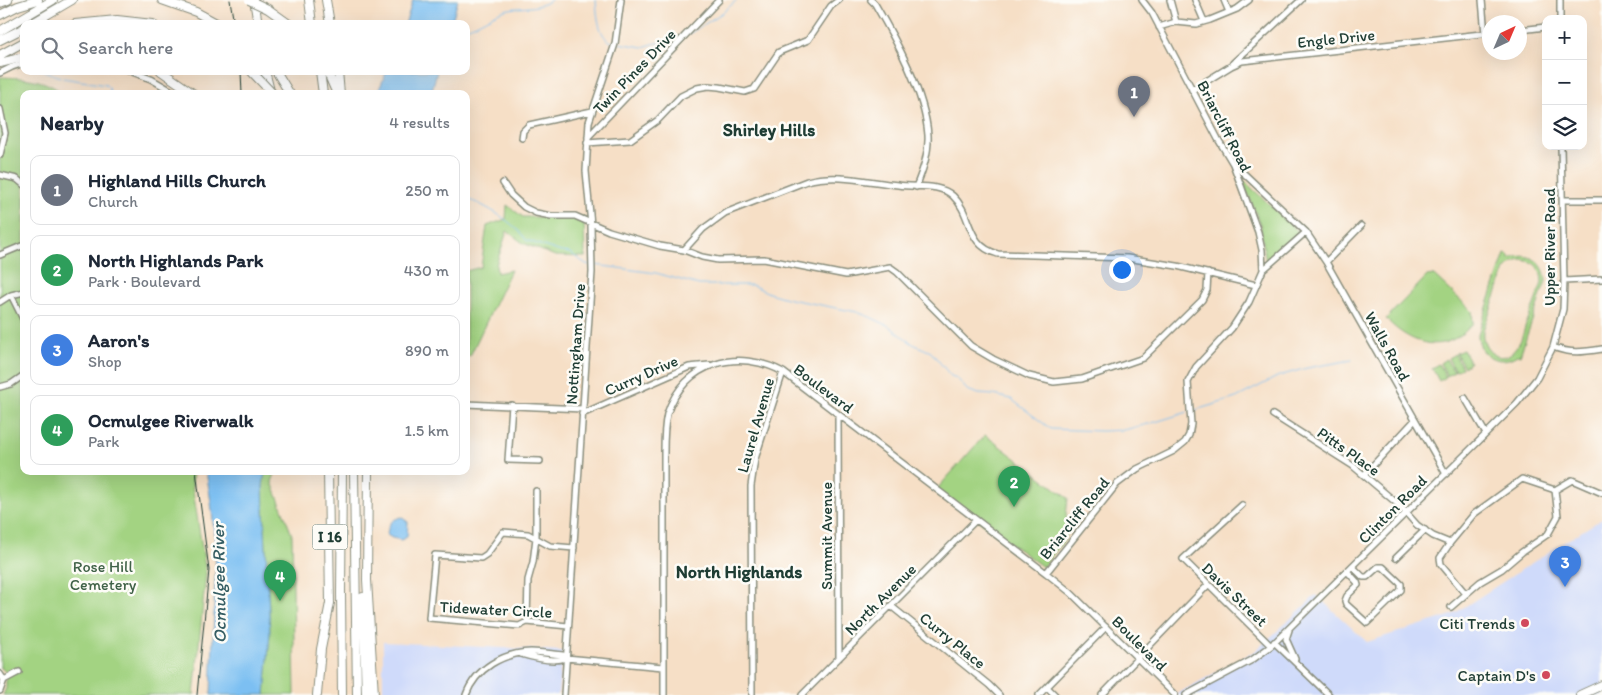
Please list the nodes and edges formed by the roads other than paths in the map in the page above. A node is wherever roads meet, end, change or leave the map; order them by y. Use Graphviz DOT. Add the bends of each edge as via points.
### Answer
graph roads {
  1 [pos="8,0"];
  2 [pos="52,0"];
  3 [pos="72,0"];
  4 [pos="162,0"];
  5 [pos="249,0"];
  6 [pos="254,0"];
  7 [pos="308,0"];
  8 [pos="326,0"];
  9 [pos="621,0"];
  10 [pos="719,0"];
  11 [pos="838,0"];
  12 [pos="871,0"];
  13 [pos="1142,0"];
  14 [pos="1170,0"];
  15 [pos="1195,0"];
  16 [pos="1224,0"];
  17 [pos="1248,0"];
  18 [pos="1301,0"];
  19 [pos="1482,0"];
  20 [pos="1560,0"];
  21 [pos="0,1"];
  22 [pos="35,1"];
  23 [pos="1229,12"];
  24 [pos="0,15"];
  25 [pos="1484,15"];
  26 [pos="1560,15"];
  27 [pos="38,20"];
  28 [pos="210,20"];
  29 [pos="257,20"];
  30 [pos="283,20"];
  31 [pos="311,20"];
  32 [pos="329,20"];
  33 [pos="1204,21"];
  34 [pos="1176,22"];
  35 [pos="1159,27"];
  36 [pos="1542,27"];
  37 [pos="1527,29"];
  38 [pos="20,30"];
  39 [pos="0,31"];
  40 [pos="1482,35"];
  41 [pos="0,40"];
  42 [pos="20,44"];
  43 [pos="0,55"];
  44 [pos="20,58"];
  45 [pos="0,63"];
  46 [pos="20,64"];
  47 [pos="1231,66"];
  48 [pos="0,73"];
  49 [pos="141,75"];
  50 [pos="167,75"];
  51 [pos="254,75"];
  52 [pos="266,75"];
  53 [pos="278,75"];
  54 [pos="321,75"];
  55 [pos="329,75"];
  56 [pos="338,75"];
  57 [pos="170,90"];
  58 [pos="188,90"];
  59 [pos="268,90"];
  60 [pos="270,90"];
  61 [pos="288,90"];
  62 [pos="322,90"];
  63 [pos="336,90"];
  64 [pos="338,90"];
  65 [pos="1192,90"];
  66 [pos="0,109"];
  67 [pos="592,111"];
  68 [pos="5,129"];
  69 [pos="522,138"];
  70 [pos="588,140"];
  71 [pos="1561,150"];
  72 [pos="0,155"];
  73 [pos="1233,164"];
  74 [pos="0,175"];
  75 [pos="20,182"];
  76 [pos="503,183"];
  77 [pos="916,187"];
  78 [pos="1563,200"];
  79 [pos="1602,200"];
  80 [pos="591,225"];
  81 [pos="1360,226"];
  82 [pos="1306,232"];
  83 [pos="20,247"];
  84 [pos="684,250"];
  85 [pos="0,255"];
  86 [pos="1326,262"];
  87 [pos="1263,270"];
  88 [pos="1208,274"];
  89 [pos="1602,279"];
  90 [pos="1564,281"];
  91 [pos="1256,285"];
  92 [pos="20,293"];
  93 [pos="11,296"];
  94 [pos="0,302"];
  95 [pos="20,313"];
  96 [pos="1553,347"];
  97 [pos="1602,348"];
  98 [pos="711,365"];
  99 [pos="783,372"];
  100 [pos="20,378"];
  101 [pos="0,388"];
  102 [pos="1465,398"];
  103 [pos="470,404"];
  104 [pos="512,405"];
  105 [pos="583,412"];
  106 [pos="838,415"];
  107 [pos="1273,415"];
  108 [pos="1415,420"];
  109 [pos="1486,434"];
  110 [pos="540,461"];
  111 [pos="1446,474"];
  112 [pos="328,475"];
  113 [pos="342,475"];
  114 [pos="354,475"];
  115 [pos="368,475"];
  116 [pos="1364,475"];
  117 [pos="1555,490"];
  118 [pos="536,491"];
  119 [pos="1602,493"];
  120 [pos="1242,505"];
  121 [pos="1406,512"];
  122 [pos="976,520"];
  123 [pos="1425,530"];
  124 [pos="536,538"];
  125 [pos="1450,543"];
  126 [pos="574,548"];
  127 [pos="1396,558"];
  128 [pos="1352,566"];
  129 [pos="1347,571"];
  130 [pos="1046,573"];
  131 [pos="1367,577"];
  132 [pos="367,580"];
  133 [pos="1208,585"];
  134 [pos="1358,586"];
  135 [pos="1466,594"];
  136 [pos="891,606"];
  137 [pos="1451,606"];
  138 [pos="527,622"];
  139 [pos="568,626"];
  140 [pos="1106,627"];
  141 [pos="1290,628"];
  142 [pos="1273,644"];
  143 [pos="566,658"];
  144 [pos="839,658"];
  145 [pos="1137,658"];
  146 [pos="1299,666"];
  147 [pos="663,667"];
  148 [pos="19,672"];
  149 [pos="0,674"];
  150 [pos="4,680"];
  151 [pos="1602,685"];
  152 [pos="1047,687"];
  153 [pos="0,691"];
  154 [pos="317,695"];
  155 [pos="342,695"];
  156 [pos="357,695"];
  157 [pos="366,695"];
  158 [pos="374,695"];
  159 [pos="466,695"];
  160 [pos="564,695"];
  161 [pos="664,695"];
  162 [pos="752,695"];
  163 [pos="802,695"];
  164 [pos="999,695"];
  165 [pos="1039,695"];
  166 [pos="1055,695"];
  167 [pos="1102,695"];
  168 [pos="1174,695"];
  169 [pos="1186,695"];
  170 [pos="1329,695"];
  171 [pos="1580,695"];
  1 -- 21 [label="highway"];
  2 -- 39 [label="highway"];
  3 -- 27 [label="highway"];
  4 -- 28 [label="highway"];
  5 -- 30 [label="highway, bridge"];
  6 -- 29 [label="highway"];
  7 -- 31 [label="highway"];
  8 -- 32 [label="highway"];
  9 -- 67 [label="street, Nottingham Drive" via="615,44"];
  10 -- 70 [label="street, Twin Pines Drive"];
  11 -- 70 [label="street" via="808,40 779,52 754,89 745,92 719,86 697,88 681,96 658,120 630,140"];
  12 -- 77 [label="street" via="900,50 926,119 928,149"];
  13 -- 35 [label="street, Briarcliff Road"];
  14 -- 34 [label="street"];
  15 -- 33 [label="street"];
  16 -- 23 [label="street"];
  17 -- 23 [label="street"];
  18 -- 47 [label="street"];
  19 -- 25 [label="street"];
  20 -- 26 [label="street"];
  22 -- 24 [label="highway"];
  23 -- 33 [label="street"];
  33 -- 34 [label="street" via="1194,24"];
  34 -- 35 [label="street"];
  35 -- 65 [label="street, Briarcliff Road"];
  36 -- 37 [label="street"];
  38 -- 41 [label="highway"];
  40 -- 47 [label="street, Engle Drive" via="1242,61"];
  42 -- 43 [label="highway"];
  44 -- 45 [label="highway"];
  46 -- 48 [label="street"];
  47 -- 65 [label="street, Engle Drive"];
  49 -- 57 [label="street"];
  50 -- 58 [label="highway"];
  51 -- 59 [label="highway, bridge"];
  52 -- 60 [label="highway"];
  53 -- 61 [label="highway"];
  54 -- 62 [label="highway"];
  55 -- 63 [label="highway"];
  56 -- 64 [label="highway"];
  65 -- 73 [label="street, Briarcliff Road"];
  66 -- 68 [label="street"];
  67 -- 69 [label="street" via="529,125"];
  67 -- 70 [label="street, Nottingham Drive"];
  68 -- 72 [label="street"];
  70 -- 80 [label="street, Nottingham Drive" via="586,171"];
  71 -- 78 [label="street, Upper River Road"];
  73 -- 82 [label="street, Walls Road"];
  73 -- 87 [label="street, Briarcliff Road" via="1259,238"];
  74 -- 75 [label="street"];
  76 -- 80 [label="street" via="524,207 551,216 575,216"];
  77 -- 84 [label="street" via="817,178 726,214 703,229"];
  77 -- 88 [label="street" via="939,189 952,195 974,237 990,252 1010,256 1127,258"];
  78 -- 79 [label="street"];
  78 -- 90 [label="street, Upper River Road"];
  80 -- 84 [label="street"];
  80 -- 105 [label="street, Nottingham Drive" via="592,265"];
  81 -- 86 [label="street"];
  82 -- 86 [label="street, Walls Road"];
  82 -- 87 [label="street"];
  83 -- 85 [label="street"];
  84 -- 88 [label="street" via="710,259 764,259 846,275 890,267 971,346 1029,376 1054,382 1082,379 1143,358 1202,300 1207,290"];
  86 -- 108 [label="street, Walls Road"];
  87 -- 91 [label="street, Briarcliff Road"];
  88 -- 91 [label="street"];
  89 -- 90 [label="street"];
  90 -- 96 [label="street, Upper River Road" via="1563,309"];
  91 -- 130 [label="street, Briarcliff Road" via="1238,320 1192,372 1188,382 1188,437 1174,451 1137,469 1117,484"];
  92 -- 93 [label="street"];
  93 -- 94 [label="street"];
  93 -- 95 [label="street"];
  96 -- 97 [label="street" via="1580,353"];
  96 -- 109 [label="street, Clinton Road" via="1532,385"];
  98 -- 99 [label="street, Boulevard" via="751,361"];
  98 -- 105 [label="street, Curry Drive" via="689,367"];
  98 -- 147 [label="street, Boulevard" via="680,390 665,424"];
  99 -- 106 [label="street, Boulevard"];
  99 -- 162 [label="street, Laurel Avenue" via="755,459 751,486"];
  100 -- 101 [label="street"];
  102 -- 109 [label="street"];
  103 -- 104 [label="street"];
  104 -- 105 [label="street"];
  104 -- 110 [label="street" via="508,460"];
  105 -- 126 [label="street, Nottingham Drive"];
  106 -- 122 [label="street, Boulevard"];
  106 -- 144 [label="street, Summit Avenue"];
  107 -- 116 [label="street, Pitts Place"];
  108 -- 111 [label="street, Walls Road"];
  108 -- 116 [label="street"];
  109 -- 111 [label="street, Clinton Road"];
  111 -- 121 [label="street, Clinton Road"];
  112 -- 154 [label="highway, I 16" via="330,603"];
  113 -- 155 [label="highway, I 16"];
  114 -- 156 [label="highway, I 16"];
  115 -- 132 [label="highway, I 16"];
  116 -- 121 [label="street, Pitts Place"];
  117 -- 119 [label="street" via="1572,480"];
  117 -- 125 [label="street" via="1522,479 1474,514"];
  117 -- 135 [label="street" via="1558,516 1548,534"];
  118 -- 124 [label="street"];
  120 -- 133 [label="street, Davis Street" via="1183,559"];
  121 -- 123 [label="street, Pitts Place"];
  121 -- 128 [label="street, Clinton Road"];
  122 -- 130 [label="street, Boulevard"];
  122 -- 136 [label="street, North Avenue"];
  123 -- 125 [label="street, Pitts Place"];
  123 -- 127 [label="street"];
  124 -- 126 [label="street, Tidewater Circle" via="550,546"];
  124 -- 138 [label="street" via="528,580"];
  124 -- 138 [label="street, Tidewater Circle" via="528,534 503,532 481,558 435,555 429,618 519,626"];
  125 -- 135 [label="street" via="1440,562"];
  126 -- 139 [label="street, Nottingham Drive"];
  128 -- 129 [label="street, Clinton Road"];
  128 -- 131 [label="street"];
  129 -- 134 [label="street"];
  129 -- 141 [label="street, Clinton Road"];
  130 -- 140 [label="street, Boulevard" via="1071,592"];
  131 -- 134 [label="street"];
  131 -- 134 [label="street" via="1381,566 1402,588 1366,623 1345,601"];
  132 -- 157 [label="highway, I 16" via="363,598"];
  132 -- 158 [label="highway"];
  133 -- 142 [label="street, Davis Street"];
  133 -- 145 [label="street"];
  135 -- 137 [label="street"];
  136 -- 144 [label="street, North Avenue"];
  136 -- 164 [label="street, Curry Place"];
  138 -- 139 [label="street, Tidewater Circle"];
  139 -- 143 [label="street, Nottingham Drive"];
  140 -- 145 [label="street, Boulevard"];
  140 -- 152 [label="street"];
  141 -- 142 [label="street, Clinton Road"];
  141 -- 146 [label="street" via="1287,645"];
  142 -- 146 [label="street, Davis Street"];
  142 -- 169 [label="street, Clinton Road" via="1252,660"];
  143 -- 147 [label="street"];
  143 -- 159 [label="street" via="521,654 502,659 487,666 474,679"];
  143 -- 160 [label="street, Nottingham Drive"];
  144 -- 163 [label="street, North Avenue"];
  145 -- 167 [label="street"];
  145 -- 168 [label="street, Boulevard"];
  146 -- 170 [label="street, Davis Street"];
  147 -- 161 [label="street, Boulevard"];
  148 -- 150 [label="street"];
  149 -- 150 [label="street"];
  150 -- 153 [label="street"];
  151 -- 171 [label="highway"];
  152 -- 165 [label="street"];
  152 -- 166 [label="street"];
}
